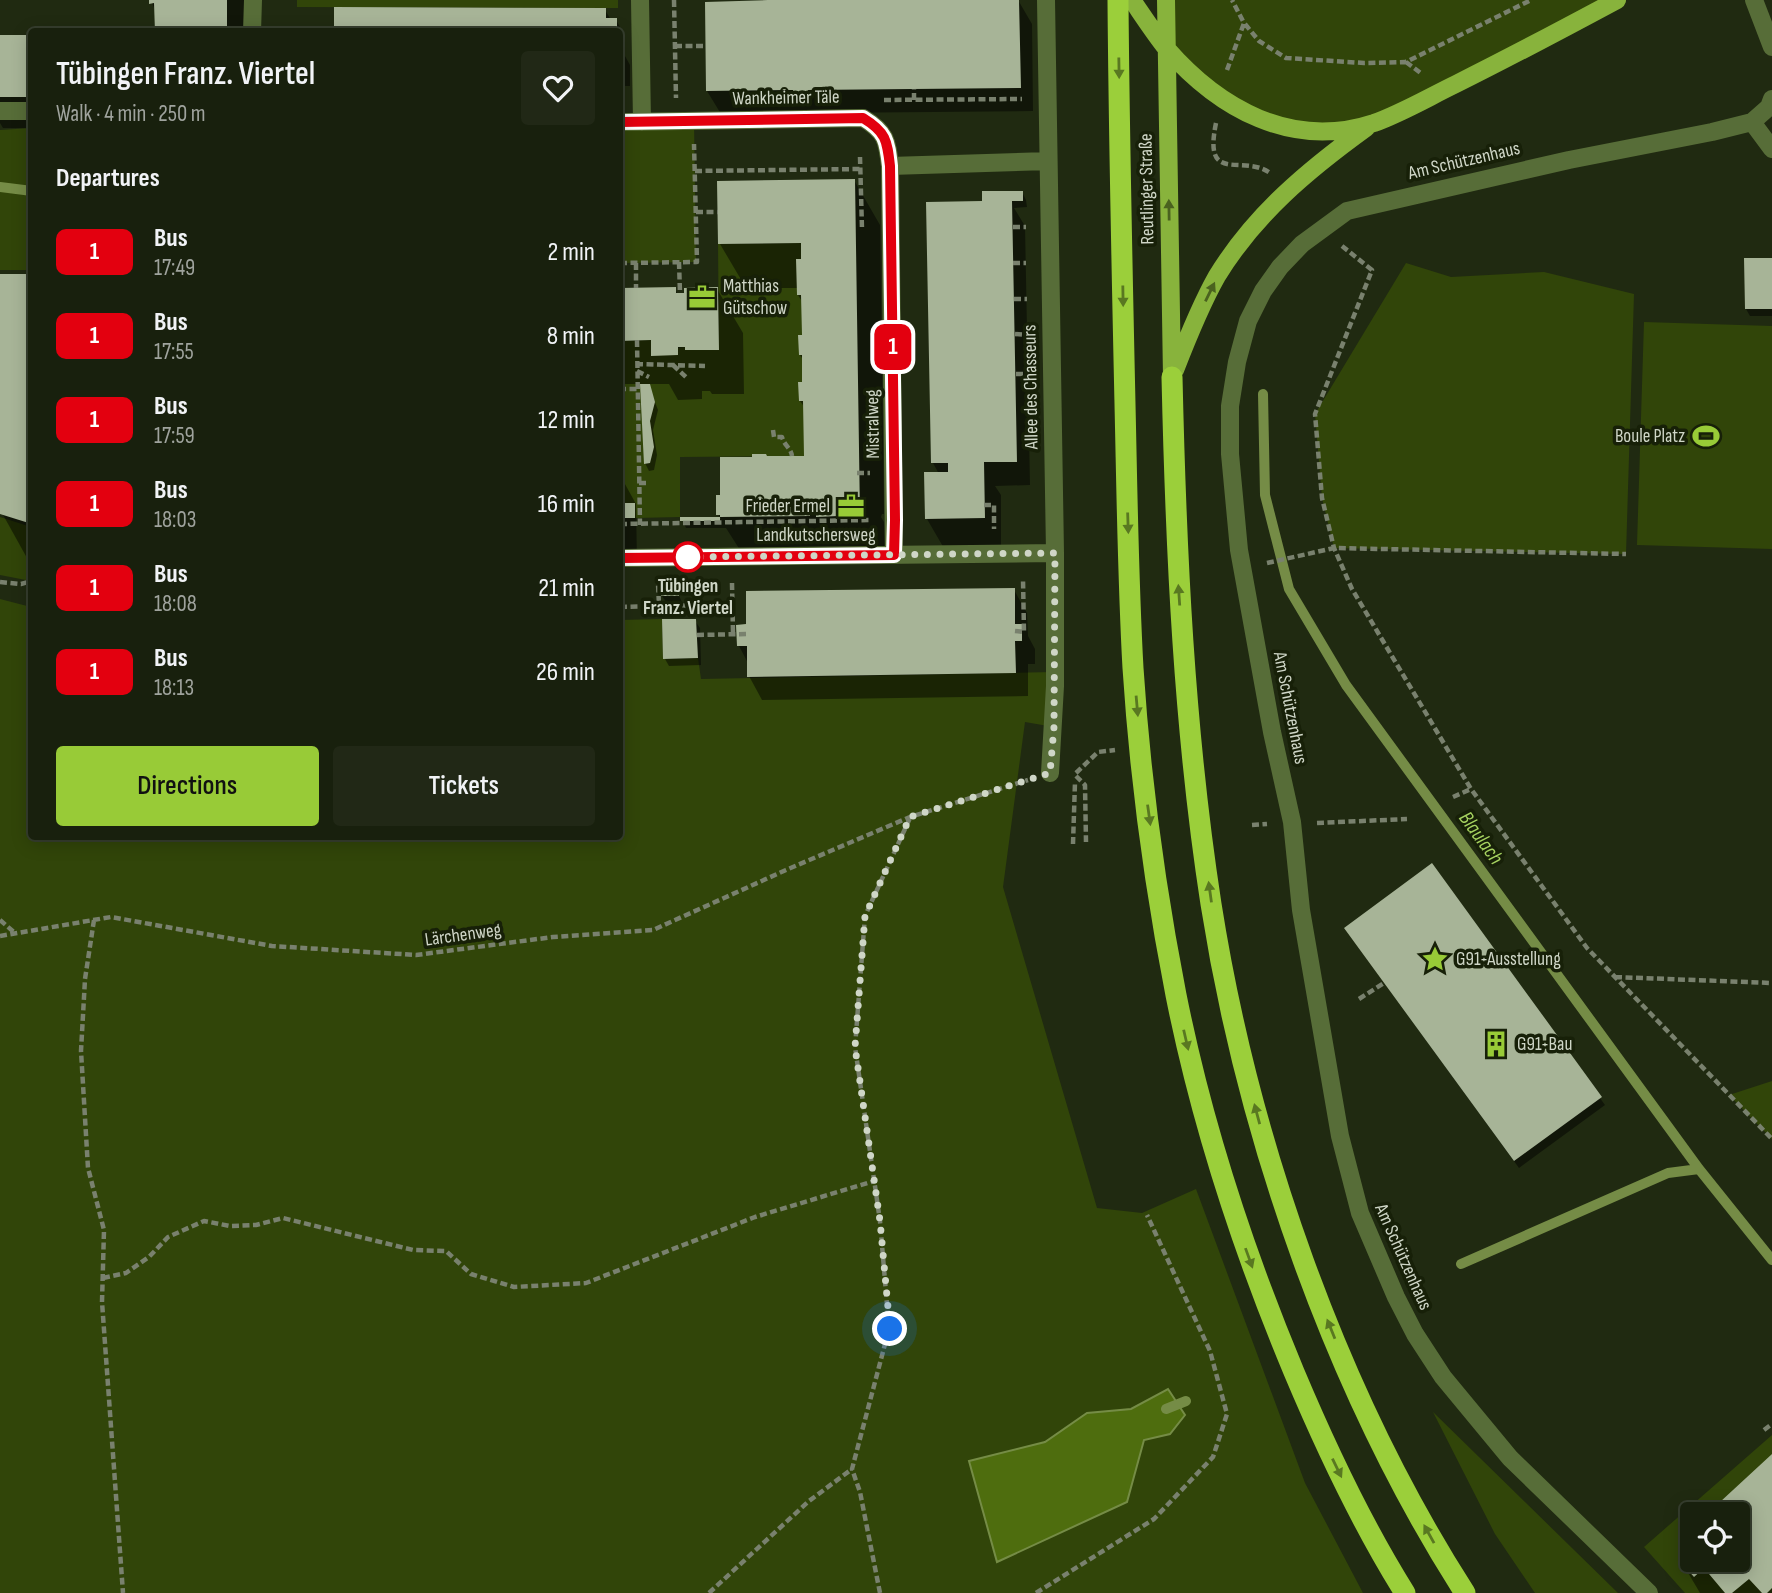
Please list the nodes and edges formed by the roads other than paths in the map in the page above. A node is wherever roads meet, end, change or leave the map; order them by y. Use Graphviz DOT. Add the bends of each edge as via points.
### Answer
graph roads {
  1 [pos="253,0"];
  2 [pos="640,0"];
  3 [pos="1045,0"];
  4 [pos="1118,0"];
  5 [pos="1132,0"];
  6 [pos="1166,0"];
  7 [pos="1617,0"];
  8 [pos="1754,0"];
  9 [pos="252,28"];
  10 [pos="1772,47"];
  11 [pos="1166,48"];
  12 [pos="1772,99"];
  13 [pos="0,111"];
  14 [pos="28,111"];
  15 [pos="623,122"];
  16 [pos="642,122"];
  17 [pos="1752,122"];
  18 [pos="1374,123"];
  19 [pos="1772,149"];
  20 [pos="1048,161"];
  21 [pos="890,166"];
  22 [pos="1172,377"];
  23 [pos="1055,553"];
  24 [pos="894,555"];
  25 [pos="623,558"];
  26 [pos="1050,773"];
  27 [pos="1405,1593"];
  28 [pos="1465,1593"];
  29 [pos="1649,1593"];
  1 -- 9 [label="street"];
  2 -- 16 [label="street"];
  3 -- 20 [label="street, Allee des Chasseurs"];
  4 -- 27 [label="highway, one-way" via="1133,665 1160,902 1176,996 1220,1172 1249,1258 1317,1425 1357,1509"];
  5 -- 11 [label="main road"];
  6 -- 11 [label="main road, Reutlinger Straße"];
  7 -- 18 [label="main road"];
  8 -- 10 [label="street"];
  11 -- 18 [label="main road" via="1221,99 1269,124 1334,130"];
  22 -- 11 [label="main road, Reutlinger Straße, one-way"];
  12 -- 17 [label="street"];
  13 -- 14 [label="street"];
  15 -- 16 [label="street, Wankheimer Täle"];
  16 -- 21 [label="street, Wankheimer Täle" via="863,118 878,127 887,144"];
  17 -- 19 [label="street"];
  17 -- 29 [label="street, Am Schützenhaus" via="1347,211 1302,244 1264,291 1248,321 1230,406 1239,550 1292,822 1301,910 1340,1136 1374,1249 1415,1334 1443,1377 1510,1458"];
  22 -- 18 [label="main road, one-way" via="1217,278 1241,240 1286,191"];
  20 -- 21 [label="street"];
  20 -- 23 [label="street, Allee des Chasseurs"];
  21 -- 24 [label="street, Mistralweg"];
  28 -- 22 [label="highway, one-way" via="1402,1486 1330,1327 1270,1161 1239,1043 1212,905 1190,737 1177,552"];
  23 -- 24 [label="street, Landkutschersweg"];
  23 -- 26 [label="street, Allee des Chasseurs"];
  24 -- 25 [label="street, Landkutschersweg"];
}
